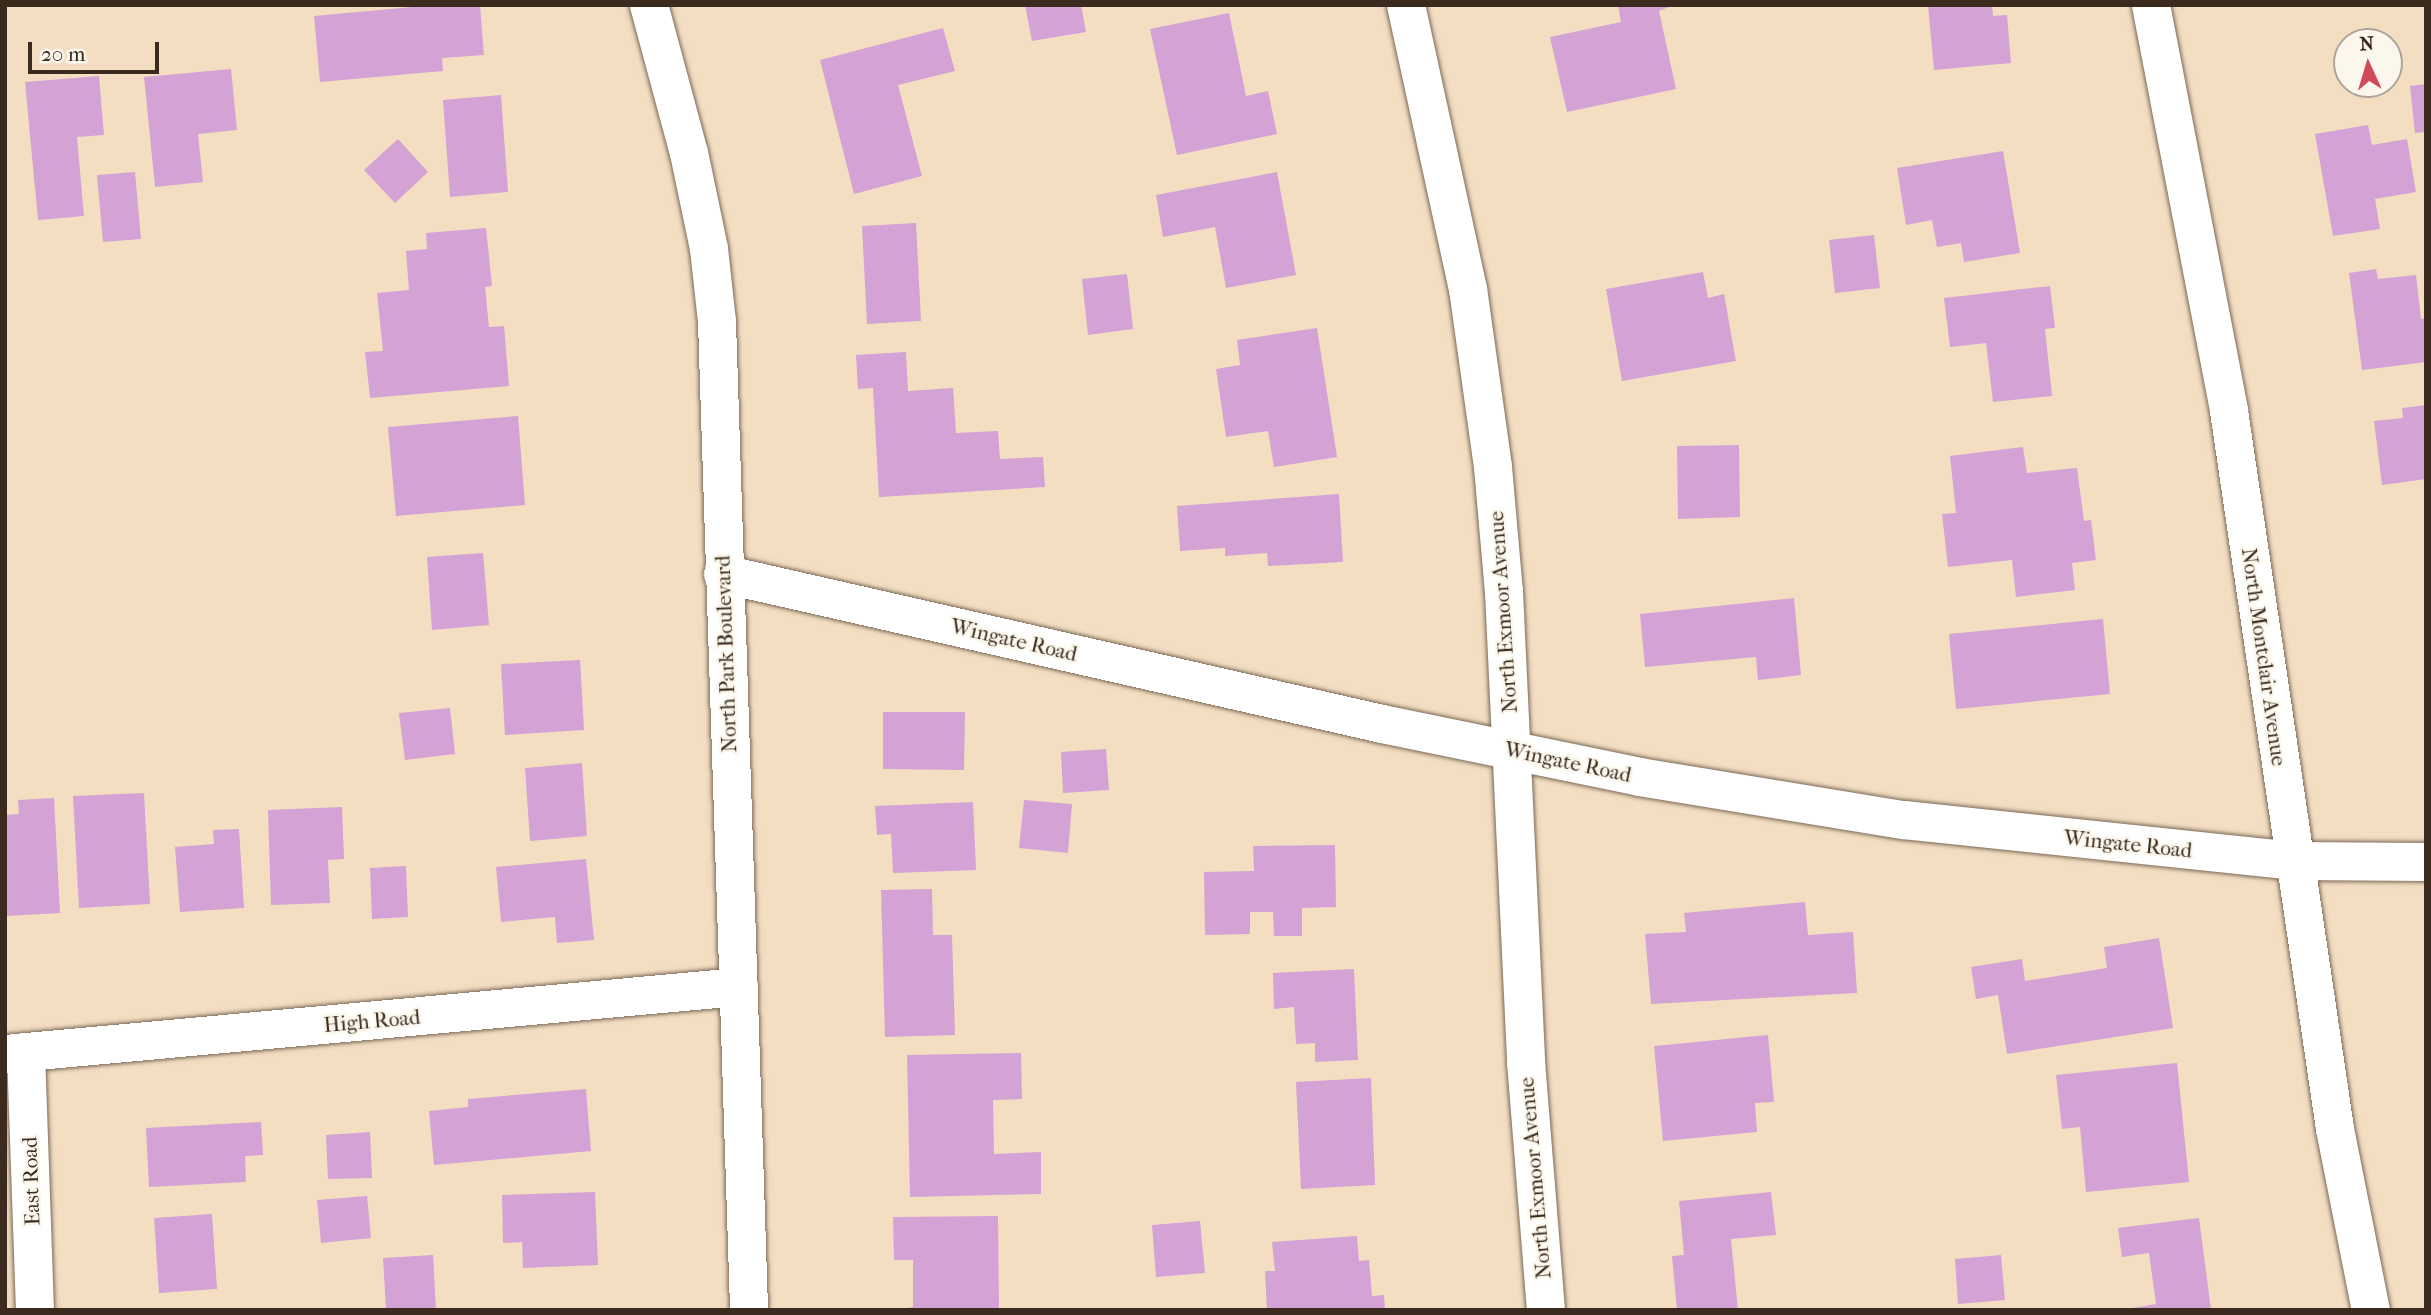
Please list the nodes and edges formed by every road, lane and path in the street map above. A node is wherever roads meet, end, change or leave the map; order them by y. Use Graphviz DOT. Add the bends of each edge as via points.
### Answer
graph roads {
  1 [pos="649,5"];
  2 [pos="1406,5"];
  3 [pos="2151,5"];
  4 [pos="723,574"];
  5 [pos="1511,750"];
  6 [pos="2294,861"];
  7 [pos="2426,862"];
  8 [pos="739,987"];
  9 [pos="15,1054"];
  10 [pos="35,1310"];
  11 [pos="750,1310"];
  12 [pos="1546,1310"];
  13 [pos="2371,1310"];
  1 -- 4 [label="street, North Park Boulevard" via="709,248 717,323"];
  2 -- 5 [label="street, North Exmoor Avenue" via="1468,289 1504,592"];
  3 -- 6 [label="street, North Montclair Avenue" via="2229,411"];
  4 -- 5 [label="street, Wingate Road"];
  4 -- 8 [label="street, North Park Boulevard"];
  5 -- 6 [label="street, Wingate Road" via="1640,777 1904,820"];
  5 -- 12 [label="street, North Exmoor Avenue" via="1526,1062"];
  6 -- 7 [label="street, Wingate Road"];
  6 -- 13 [label="street, North Montclair Avenue" via="2335,1129"];
  8 -- 9 [label="street, High Road"];
  8 -- 11 [label="street, North Park Boulevard"];
  9 -- 10 [label="street, East Road"];
}
